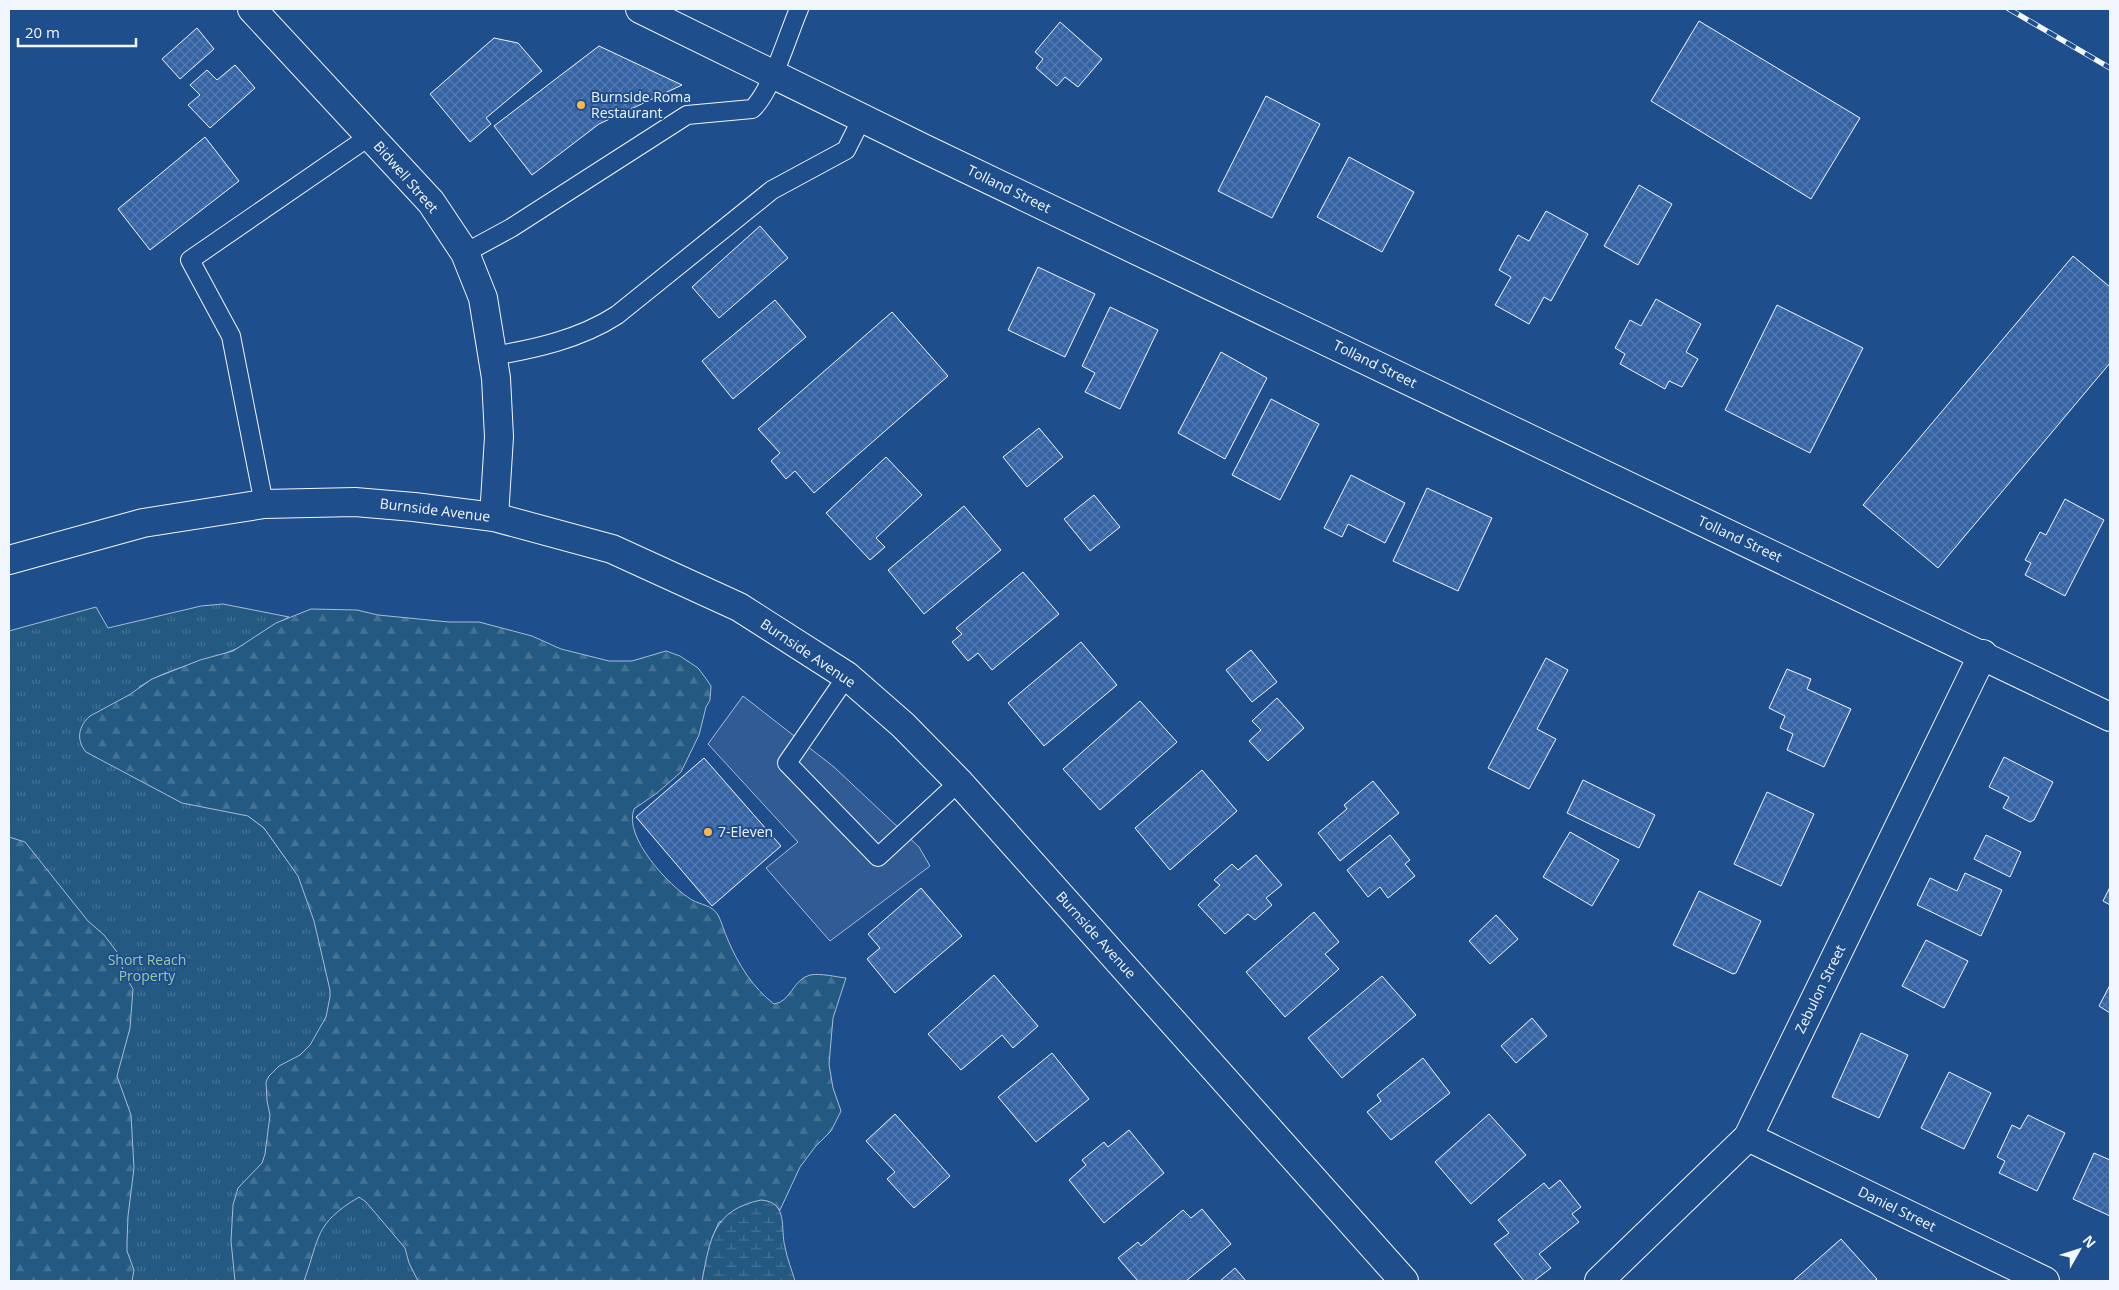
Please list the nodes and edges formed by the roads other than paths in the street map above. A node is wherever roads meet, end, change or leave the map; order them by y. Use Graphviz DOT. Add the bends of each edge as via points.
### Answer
graph roads {
  1 [pos="640,9"];
  2 [pos="798,9"];
  3 [pos="260,12"];
  4 [pos="773,74"];
  5 [pos="862,118"];
  6 [pos="370,136"];
  7 [pos="465,253"];
  8 [pos="492,356"];
  9 [pos="264,504"];
  10 [pos="494,517"];
  11 [pos="9,560"];
  12 [pos="1983,654"];
  13 [pos="847,676"];
  14 [pos="2110,717"];
  15 [pos="959,782"];
  16 [pos="1748,1137"];
  17 [pos="1404,1281"];
  18 [pos="1599,1281"];
  19 [pos="2045,1281"];
  1 -- 4 [label="main road, Tolland Street"];
  2 -- 4 [label="lane"];
  3 -- 6 [label="main road, Bidwell Street"];
  4 -- 5 [label="main road, Tolland Street"];
  4 -- 7 [label="lane" via="759,104 752,109 687,115 511,228"];
  5 -- 8 [label="lane" via="846,150 772,190 602,325 536,348"];
  5 -- 12 [label="main road, Tolland Street"];
  6 -- 7 [label="main road, Bidwell Street" via="431,202"];
  6 -- 9 [label="lane" via="190,260 231,336"];
  7 -- 8 [label="main road, Bidwell Street" via="483,298"];
  8 -- 10 [label="main road, Bidwell Street" via="499,438"];
  9 -- 10 [label="main road, Burnside Avenue" via="356,502"];
  9 -- 11 [label="main road, Burnside Avenue" via="143,523"];
  10 -- 13 [label="main road, Burnside Avenue" via="612,549 739,607"];
  12 -- 14 [label="main road, Tolland Street"];
  12 -- 16 [label="main road, Zebulon Street"];
  13 -- 15 [label="main road, Burnside Avenue" via="903,725"];
  13 -- 15 [label="lane" via="788,763 878,857"];
  15 -- 17 [label="main road, Burnside Avenue"];
  16 -- 18 [label="main road, Zebulon Street"];
  16 -- 19 [label="main road, Daniel Street"];
}
